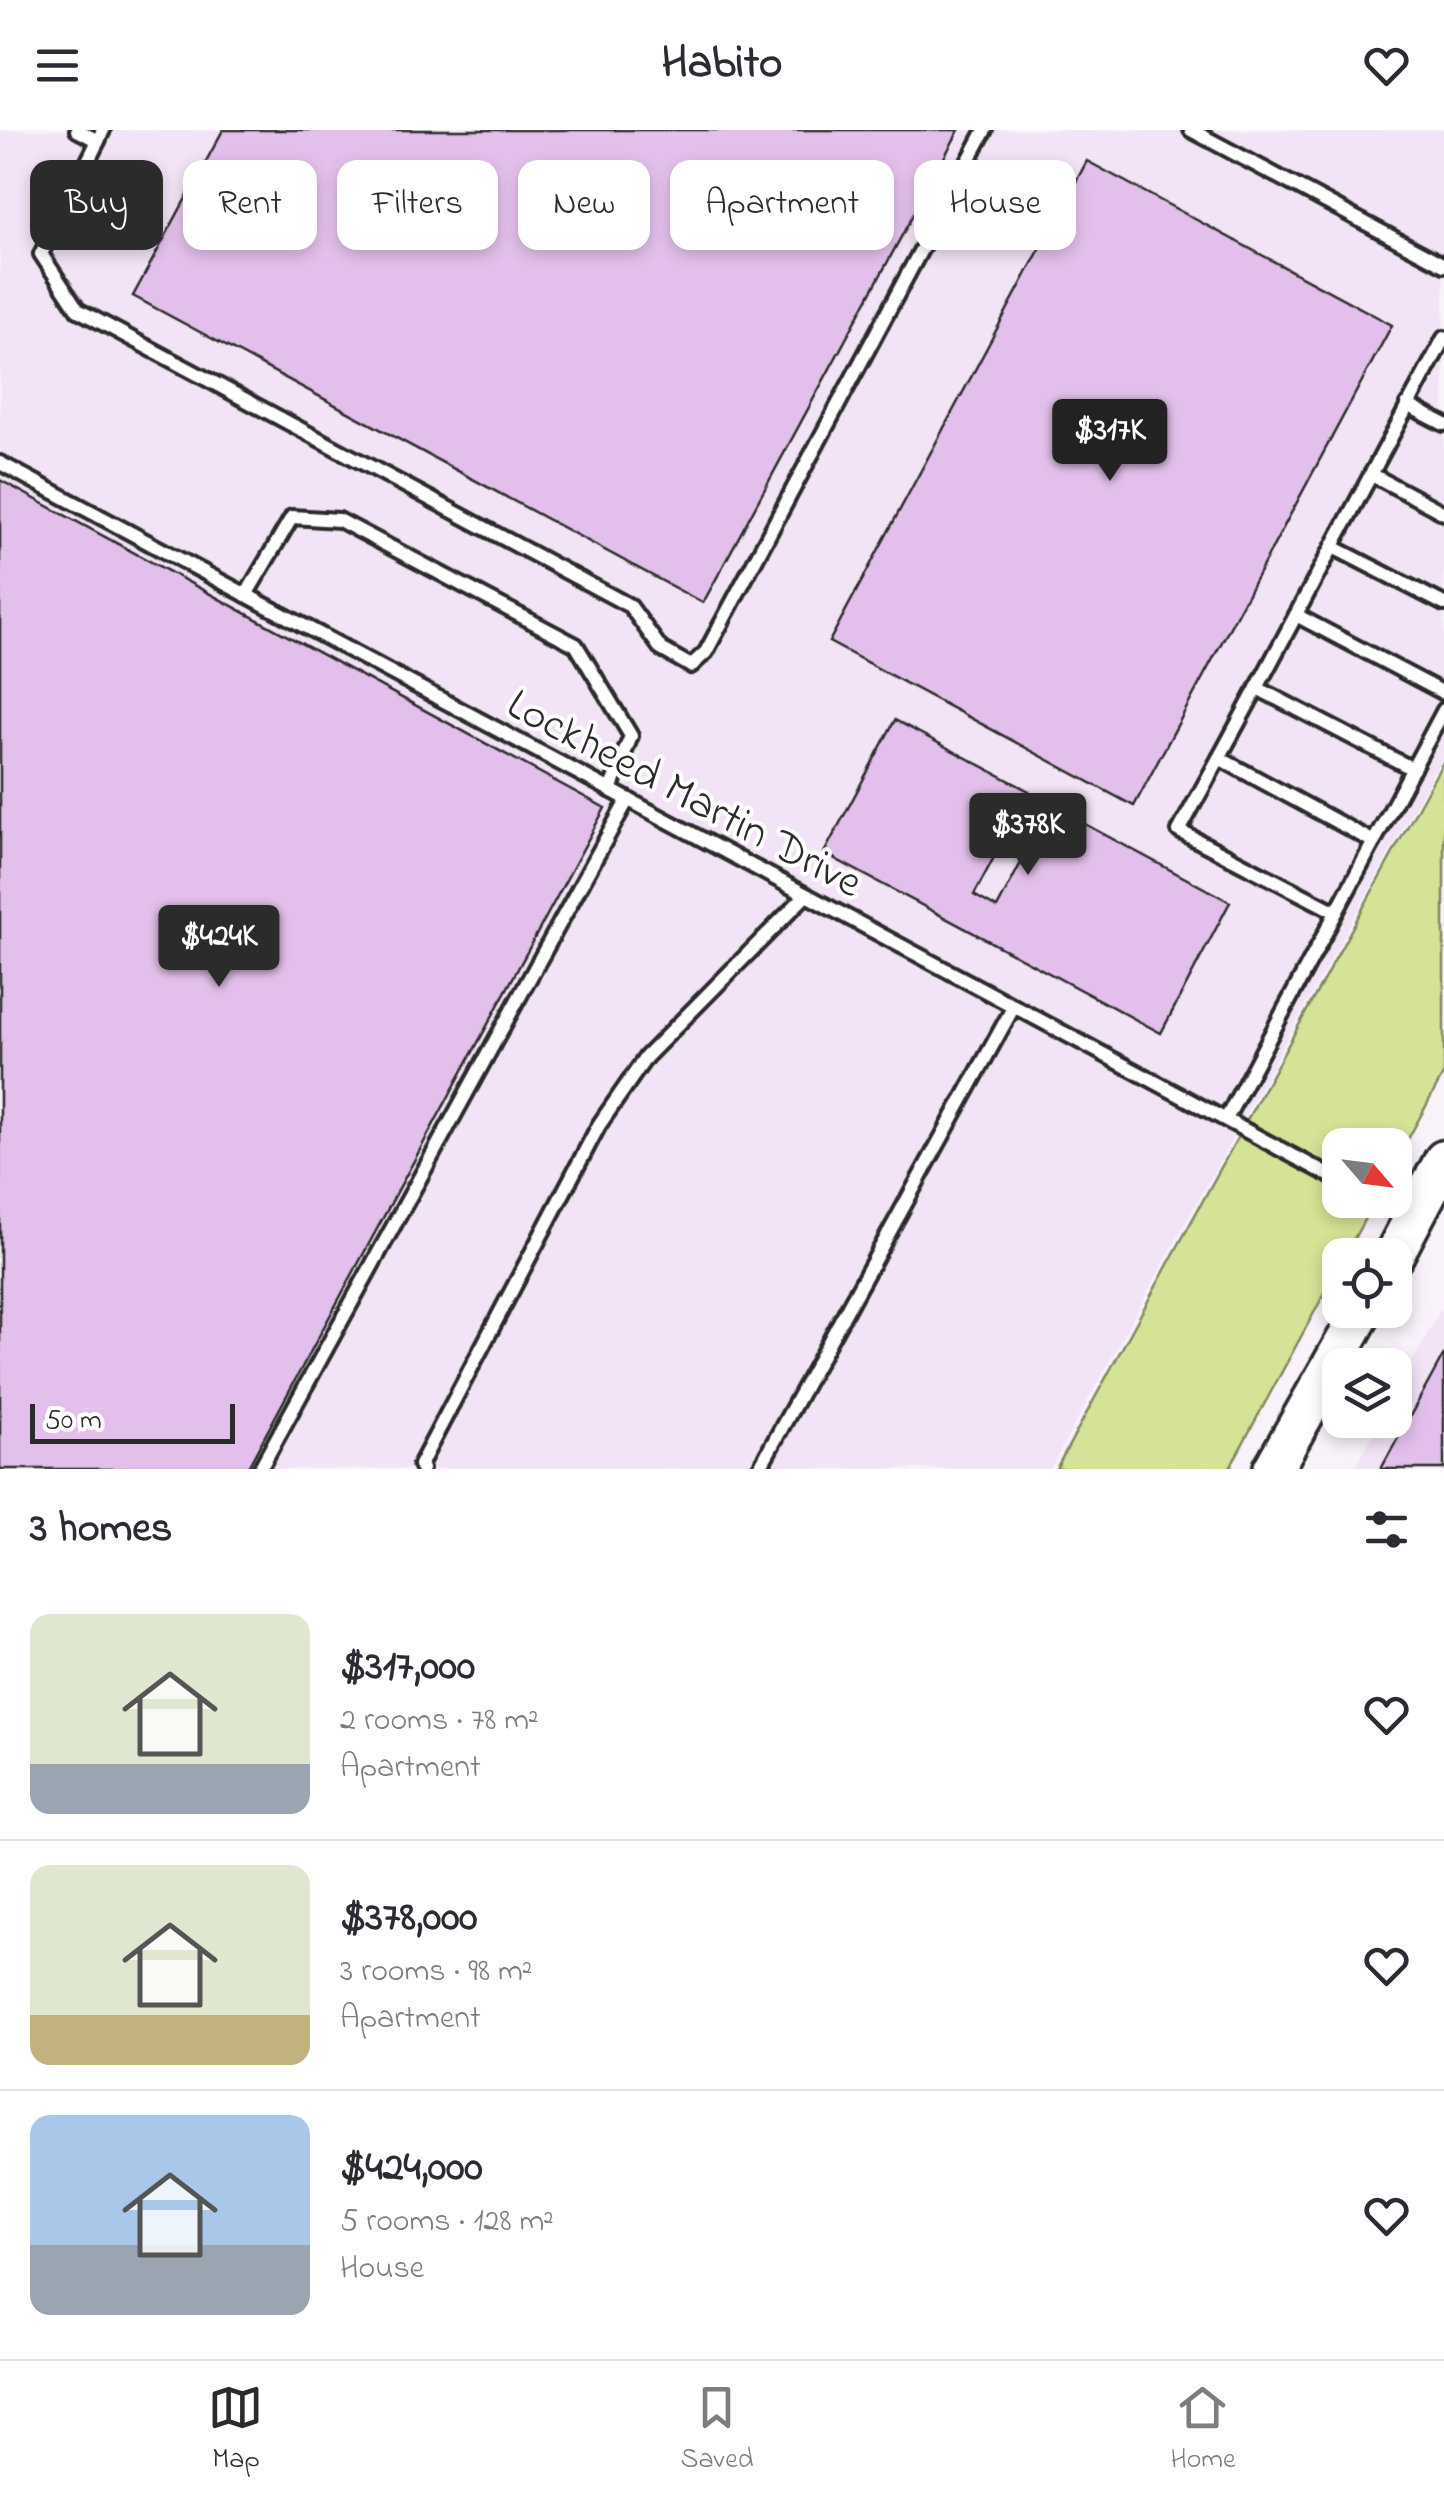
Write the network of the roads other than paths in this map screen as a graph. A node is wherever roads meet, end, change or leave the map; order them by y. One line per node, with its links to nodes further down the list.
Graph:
1 (78, 130): 4 (lane)
2 (985, 130): 4 (lane)
3 (1190, 130): 5 (lane)
4 (101, 135)
5 (1444, 265)
6 (1444, 338): 7 (lane)
7 (1407, 405): 8 (lane); 10 (lane)
8 (1444, 424)
9 (0, 463): 13 (lane, Lockheed Martin Drive)
10 (1371, 474): 11 (lane); 12 (lane)
11 (1444, 513)
12 (1333, 546): 14 (lane); 15 (lane)
13 (246, 595): 21 (lane, Lockheed Martin Drive); 21 (lane)
14 (1444, 604)
15 (1296, 614): 16 (lane); 17 (lane)
16 (1257, 688): 19 (lane); 20 (lane)
17 (1444, 692)
18 (1444, 710): 20 (lane)
19 (1219, 758): 23 (lane); 25 (lane)
20 (1413, 769): 23 (lane)
21 (610, 790): 22 (lane, Lockheed Martin Drive)
22 (628, 799): 24 (lane, Lockheed Martin Drive); 34 (lane)
23 (1374, 842): 25 (lane)
24 (806, 895): 26 (lane, Lockheed Martin Drive); 35 (lane)
25 (1336, 912): 27 (lane)
26 (1014, 1006): 27 (lane, Lockheed Martin Drive); 36 (lane)
27 (1226, 1120): 29 (lane, Lockheed Martin Drive)
28 (1444, 1160): 31 (main road)
29 (1322, 1171)
30 (1408, 1218): 31 (lane)
31 (1412, 1220): 32 (main road)
32 (1403, 1238)
33 (1353, 1328): 37 (main road)
34 (260, 1469)
35 (422, 1469)
36 (759, 1469)
37 (1273, 1469)

